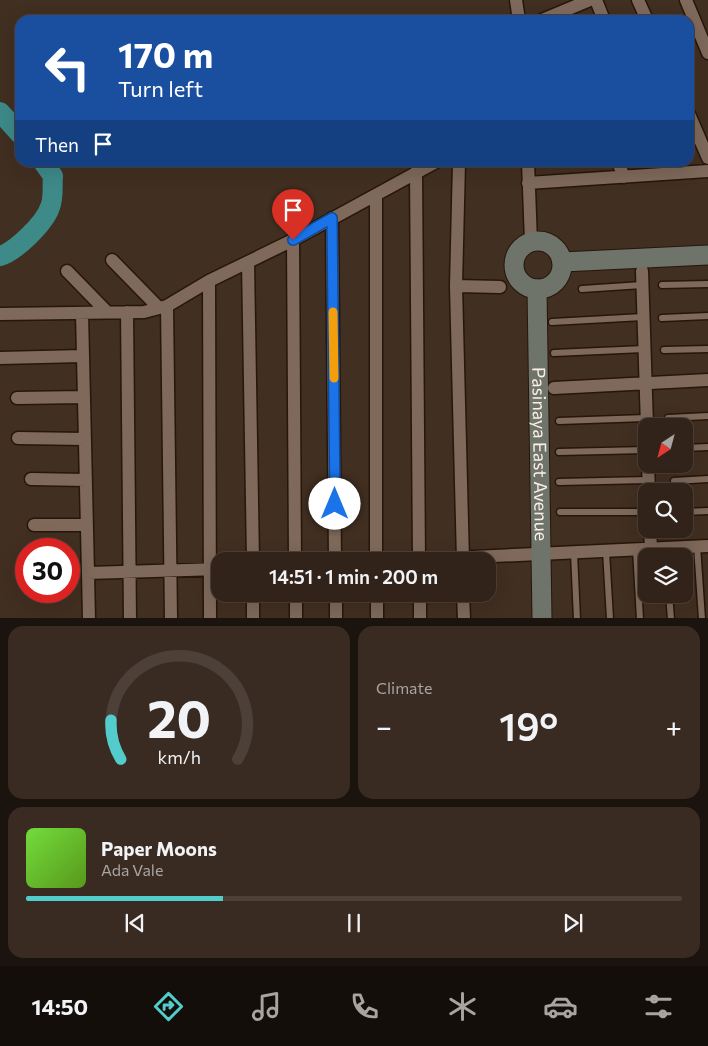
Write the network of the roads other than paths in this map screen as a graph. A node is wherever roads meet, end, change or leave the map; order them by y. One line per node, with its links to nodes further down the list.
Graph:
1 (516, 0): 6 (street)
2 (590, 0): 7 (street)
3 (596, 0): 8 (street)
4 (638, 0): 9 (street)
5 (686, 0): 10 (street)
6 (518, 15)
7 (563, 15)
8 (602, 15)
9 (645, 15)
10 (692, 15)
11 (694, 19): 12 (street)
12 (708, 53)
13 (694, 126): 14 (street)
14 (708, 158)
15 (426, 167): 21 (street)
16 (459, 167): 38 (street)
17 (528, 167): 23 (street)
18 (620, 167): 22 (street)
19 (664, 168): 20 (street); 22 (street)
20 (708, 171)
21 (416, 172): 24 (street); 95 (street)
22 (624, 177): 23 (street)
23 (528, 183): 27 (street)
24 (376, 197): 25 (street); 94 (street)
25 (332, 218): 26 (street); 93 (street)
26 (293, 240): 30 (street); 92 (street)
27 (531, 242): 31 (street); 40 (street)
28 (708, 255): 31 (street)
29 (112, 260): 42 (street)
30 (248, 262): 34 (street); 91 (street)
31 (562, 262): 40 (street)
32 (67, 271): 43 (street)
33 (642, 271): 36 (street)
34 (209, 281): 42 (street); 90 (street)
35 (708, 284): 37 (lane)
36 (642, 285): 41 (lane); 48 (street)
37 (662, 285)
38 (456, 286): 39 (street); 96 (street)
39 (500, 287)
40 (538, 289): 97 (street, Pasinaya East Avenue)
41 (582, 289)
42 (163, 307): 44 (street); 101 (street)
43 (107, 312): 44 (street); 45 (street)
44 (127, 312): 103 (street)
45 (82, 313): 46 (street); 55 (street)
46 (0, 314)
47 (708, 316): 49 (lane)
48 (643, 317): 50 (lane); 51 (street)
49 (662, 318)
50 (552, 322)
51 (644, 349): 54 (lane); 58 (street)
52 (708, 349): 53 (lane)
53 (664, 350)
54 (554, 353)
55 (83, 356): 56 (street); 60 (street)
56 (0, 358)
57 (708, 380): 58 (street)
58 (645, 383): 59 (street); 63 (street)
59 (554, 388)
60 (84, 397): 61 (street); 68 (street)
61 (17, 398)
62 (708, 416): 64 (lane)
63 (647, 418)
64 (668, 418)
65 (559, 421): 66 (lane)
66 (638, 422)
67 (18, 438): 68 (street)
68 (85, 439): 75 (street)
69 (708, 447): 70 (lane)
70 (693, 448)
71 (638, 450): 72 (lane)
72 (559, 452)
73 (32, 479): 75 (street)
74 (708, 479): 76 (lane)
75 (86, 480): 84 (street)
76 (674, 481)
77 (559, 482): 78 (lane)
78 (638, 486)
79 (708, 511): 82 (lane)
80 (560, 512): 81 (lane)
81 (638, 512)
82 (693, 512)
83 (34, 525): 84 (street)
84 (87, 525): 102 (street)
85 (650, 538): 87 (street)
86 (703, 546): 127 (lane)
87 (651, 548)
88 (636, 549): 89 (street); 125 (lane)
89 (606, 551): 98 (street); 124 (lane)
90 (214, 552)
91 (253, 552)
92 (295, 552)
93 (335, 552)
94 (376, 552)
95 (420, 552)
96 (463, 552)
97 (540, 554): 98 (street); 99 (street); 122 (street, Pasinaya East Avenue)
98 (574, 554): 123 (lane)
99 (496, 557)
100 (211, 570): 101 (street)
101 (170, 572): 103 (street); 114 (street)
102 (88, 573): 103 (street); 112 (street)
103 (128, 573): 113 (street)
104 (211, 602): 115 (street)
105 (253, 602): 116 (street)
106 (296, 602): 117 (street)
107 (336, 602): 118 (street)
108 (376, 602): 119 (street)
109 (420, 602): 120 (street)
110 (463, 602): 121 (street)
111 (670, 603): 126 (lane)
112 (89, 618)
113 (130, 618)
114 (170, 618)
115 (210, 618)
116 (253, 618)
117 (296, 618)
118 (336, 618)
119 (377, 618)
120 (420, 618)
121 (464, 618)
122 (542, 618)
123 (577, 618)
124 (610, 618)
125 (640, 618)
126 (671, 618)
127 (702, 618)

